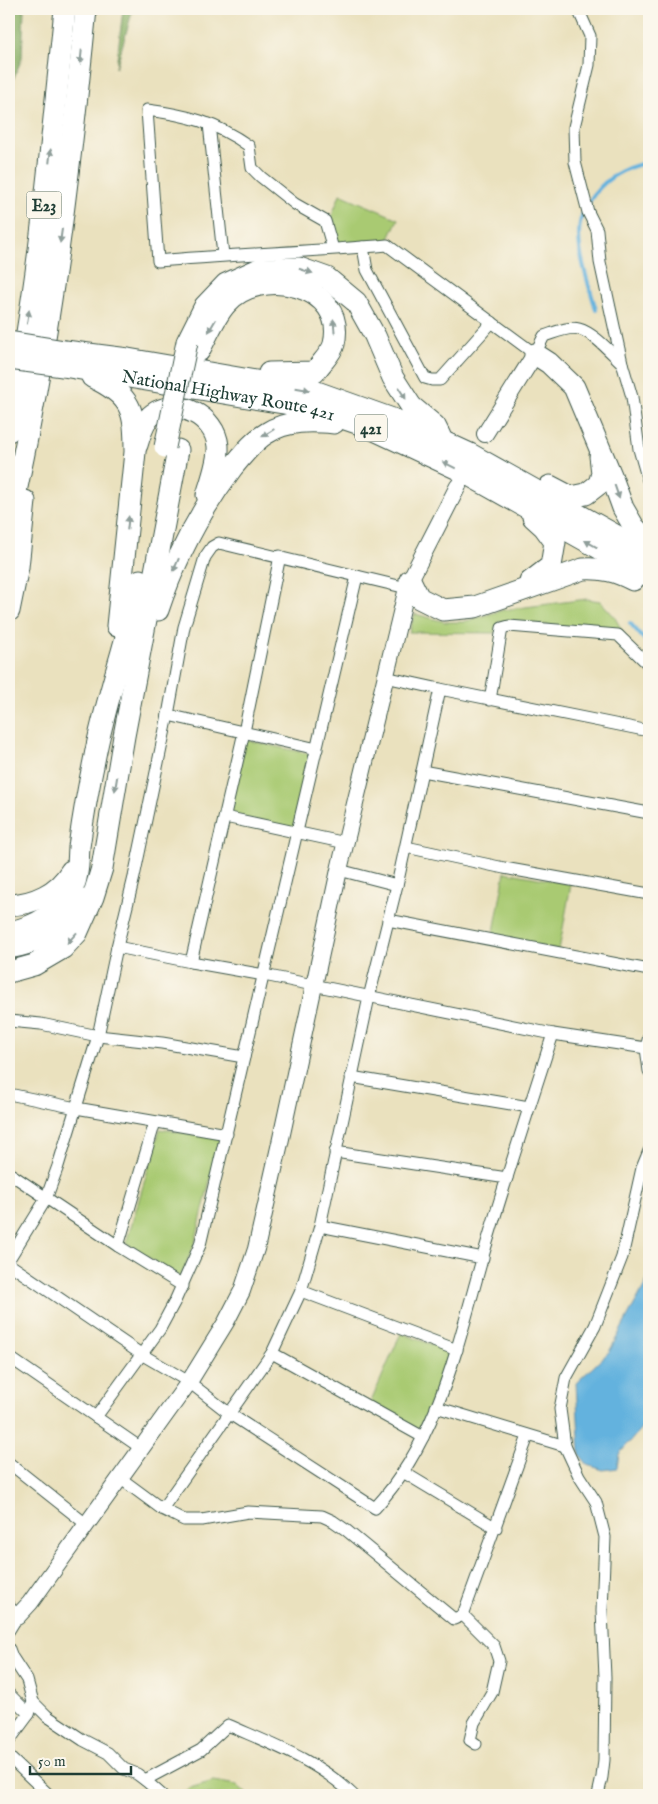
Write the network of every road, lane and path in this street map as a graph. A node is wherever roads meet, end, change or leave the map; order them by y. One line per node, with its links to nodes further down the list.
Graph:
1 (65, 9): 18 (highway, E23, one-way to 1)
2 (86, 9): 16 (highway, E23, one-way to 16)
3 (578, 9): 15 (street)
4 (209, 124): 6 (street); 7 (street); 7 (street)
5 (363, 247): 6 (street); 8 (street); 8 (street)
6 (333, 249): 7 (street)
7 (223, 255)
8 (492, 322): 11 (street)
9 (9, 342): 14 (highway, National Highway Route 421 / 421, bridge)
10 (193, 346): 13 (highway, one-way to 10); 19 (highway, one-way to 19); 22 (highway, bridge)
11 (535, 354): 15 (street); 20 (street); 21 (highway)
12 (9, 359): 14 (highway, National Highway Route 421 / 421, bridge)
13 (128, 359): 14 (highway, National Highway Route 421 / 421); 19 (highway, National Highway Route 421 / 421, one-way to 19)
14 (66, 362): 17 (highway, National Highway Route 421 / 421); 23 (highway)
15 (622, 363): 26 (street)
16 (34, 404): 30 (highway, E23); 39 (highway)
17 (366, 426): 28 (highway, National Highway Route 421 / 421, one-way to 17); 29 (highway, one-way to 29)
18 (9, 430)
19 (439, 433): 24 (highway, National Highway Route 421 / 421); 25 (highway)
20 (485, 434)
21 (599, 447): 25 (highway); 31 (highway, one-way to 31)
22 (172, 449): 45 (highway); 48 (highway)
23 (135, 452): 29 (highway); 45 (highway, one-way to 23)
24 (496, 468): 25 (highway); 32 (highway, National Highway Route 421 / 421)
25 (519, 470)
26 (649, 484)
27 (458, 486): 36 (street)
28 (516, 501): 35 (highway, National Highway Route 421 / 421, one-way to 28); 38 (highway)
29 (202, 513): 48 (highway, one-way to 48)
30 (9, 523)
31 (649, 542)
32 (649, 554)
33 (280, 556): 34 (street); 44 (street); 47 (street)
34 (356, 576): 36 (street); 49 (street)
35 (649, 576)
36 (409, 584): 38 (highway); 41 (street)
37 (649, 588): 38 (highway)
38 (475, 607)
39 (9, 611)
40 (649, 664): 43 (street)
41 (385, 677): 42 (street); 54 (street)
42 (440, 689): 43 (street); 50 (street)
43 (490, 700): 46 (street)
44 (168, 715): 47 (street); 64 (street)
45 (102, 727): 56 (highway)
46 (649, 731)
47 (244, 732): 49 (street); 52 (street)
48 (124, 736): 57 (highway, one-way to 57)
49 (317, 749): 53 (street)
50 (422, 770): 51 (street); 55 (street)
51 (649, 813)
52 (225, 817): 53 (street); 66 (street)
53 (298, 832): 54 (street); 69 (street)
54 (346, 843): 58 (street)
55 (406, 847): 59 (street); 60 (street)
56 (79, 848): 61 (highway); 63 (highway)
57 (102, 868): 65 (highway); 68 (highway, one-way to 68)
58 (339, 870): 59 (street); 70 (street)
59 (397, 885): 62 (street)
60 (649, 894)
61 (9, 905)
62 (388, 920): 67 (street); 71 (street)
63 (9, 932)
64 (116, 947): 66 (street); 74 (street)
65 (9, 948)
66 (191, 962): 69 (street)
67 (649, 970)
68 (9, 972)
69 (264, 975): 70 (street); 77 (street)
70 (314, 985): 71 (street); 101 (street)
71 (369, 997): 73 (street); 79 (street)
72 (9, 1020): 74 (street)
73 (553, 1034): 76 (street); 81 (street)
74 (98, 1036): 77 (street); 82 (street)
75 (649, 1036): 76 (street)
76 (646, 1048): 78 (street)
77 (244, 1057): 84 (street)
78 (649, 1071)
79 (351, 1078): 81 (street); 86 (street)
80 (9, 1094): 82 (street)
81 (529, 1107): 88 (street)
82 (76, 1108): 83 (street); 89 (street)
83 (155, 1122): 84 (street); 91 (street)
84 (227, 1134): 95 (street)
85 (649, 1151): 107 (street)
86 (335, 1152): 88 (street); 90 (street)
87 (9, 1173): 89 (street)
88 (507, 1178): 92 (street)
89 (46, 1199): 91 (street); 93 (street)
90 (320, 1226): 92 (street); 96 (street)
91 (118, 1246): 95 (street)
92 (483, 1258): 97 (street)
93 (9, 1259)
94 (9, 1264): 99 (street)
95 (183, 1286): 99 (street)
96 (301, 1291): 97 (street); 98 (street)
97 (457, 1350): 102 (street)
98 (272, 1353): 103 (street); 106 (street)
99 (141, 1354): 101 (street); 104 (street)
100 (9, 1357): 104 (street)
101 (189, 1382): 103 (street); 108 (street)
102 (436, 1407): 105 (street); 106 (street)
103 (230, 1414): 110 (street); 112 (street)
104 (96, 1417): 108 (street)
105 (528, 1436): 107 (street); 114 (street)
106 (423, 1437): 110 (street)
107 (565, 1446): 128 (street)
108 (141, 1448): 111 (street)
109 (9, 1463): 113 (street)
110 (403, 1472): 114 (street)
111 (120, 1478): 112 (street); 113 (street)
112 (162, 1509): 115 (street)
113 (86, 1524): 116 (street)
114 (496, 1528): 115 (street)
115 (463, 1615): 122 (street)
116 (12, 1618)
117 (9, 1649): 119 (street)
118 (9, 1694): 120 (street)
119 (33, 1702): 120 (street); 124 (street)
120 (28, 1714): 121 (street)
121 (9, 1741)
122 (476, 1744)
123 (9, 1757): 125 (street)
124 (145, 1780): 126 (street); 127 (street)
125 (49, 1795)
126 (162, 1795)
127 (353, 1795)
128 (598, 1795)

